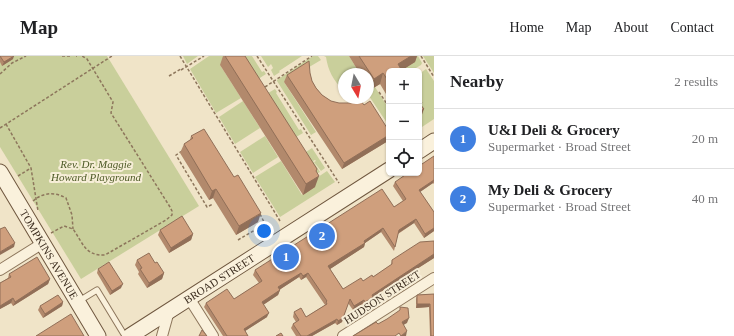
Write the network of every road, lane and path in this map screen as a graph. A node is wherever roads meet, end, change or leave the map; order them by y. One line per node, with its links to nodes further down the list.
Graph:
1 (26, 56): 11 (path)
2 (62, 56): 3 (path)
3 (70, 56)
4 (82, 56): 12 (path)
5 (112, 56): 12 (path)
6 (180, 56): 13 (path)
7 (204, 56): 13 (path)
8 (258, 56): 17 (path)
9 (312, 56): 17 (path)
10 (420, 56): 16 (path)
11 (22, 57): 14 (path)
12 (92, 67): 21 (path); 38 (path)
13 (186, 67): 15 (path); 36 (path)
14 (0, 74)
15 (169, 76)
16 (434, 77)
17 (273, 81): 18 (path); 30 (path)
18 (263, 88)
19 (379, 92): 20 (path)
20 (387, 104)
21 (6, 124): 22 (path); 26 (path)
22 (0, 128)
23 (434, 141): 24 (street)
24 (422, 149)
25 (183, 150): 33 (path)
26 (31, 168): 29 (path); 31 (path)
27 (0, 172): 40 (street, TOMPKINS AVENUE)
28 (386, 172): 44 (street, BROAD STREET)
29 (18, 176)
30 (339, 183)
31 (36, 198): 32 (path); 34 (path); 38 (path)
32 (33, 201)
33 (213, 204)
34 (39, 212)
35 (257, 215): 37 (path)
36 (280, 222)
37 (265, 224): 39 (path); 41 (path)
38 (73, 229): 40 (path)
39 (268, 229)
40 (47, 238): 42 (street); 45 (street, TOMPKINS AVENUE)
41 (238, 240)
42 (0, 270)
43 (434, 278): 52 (street, HUDSON STREET)
44 (188, 298): 46 (street, BROAD STREET); 51 (street)
45 (78, 302): 47 (street, TOMPKINS AVENUE); 48 (lane)
46 (169, 311): 49 (street, BROAD STREET); 50 (street)
47 (98, 336)
48 (125, 336)
49 (130, 336)
50 (162, 336)
51 (213, 336)
52 (343, 336)

